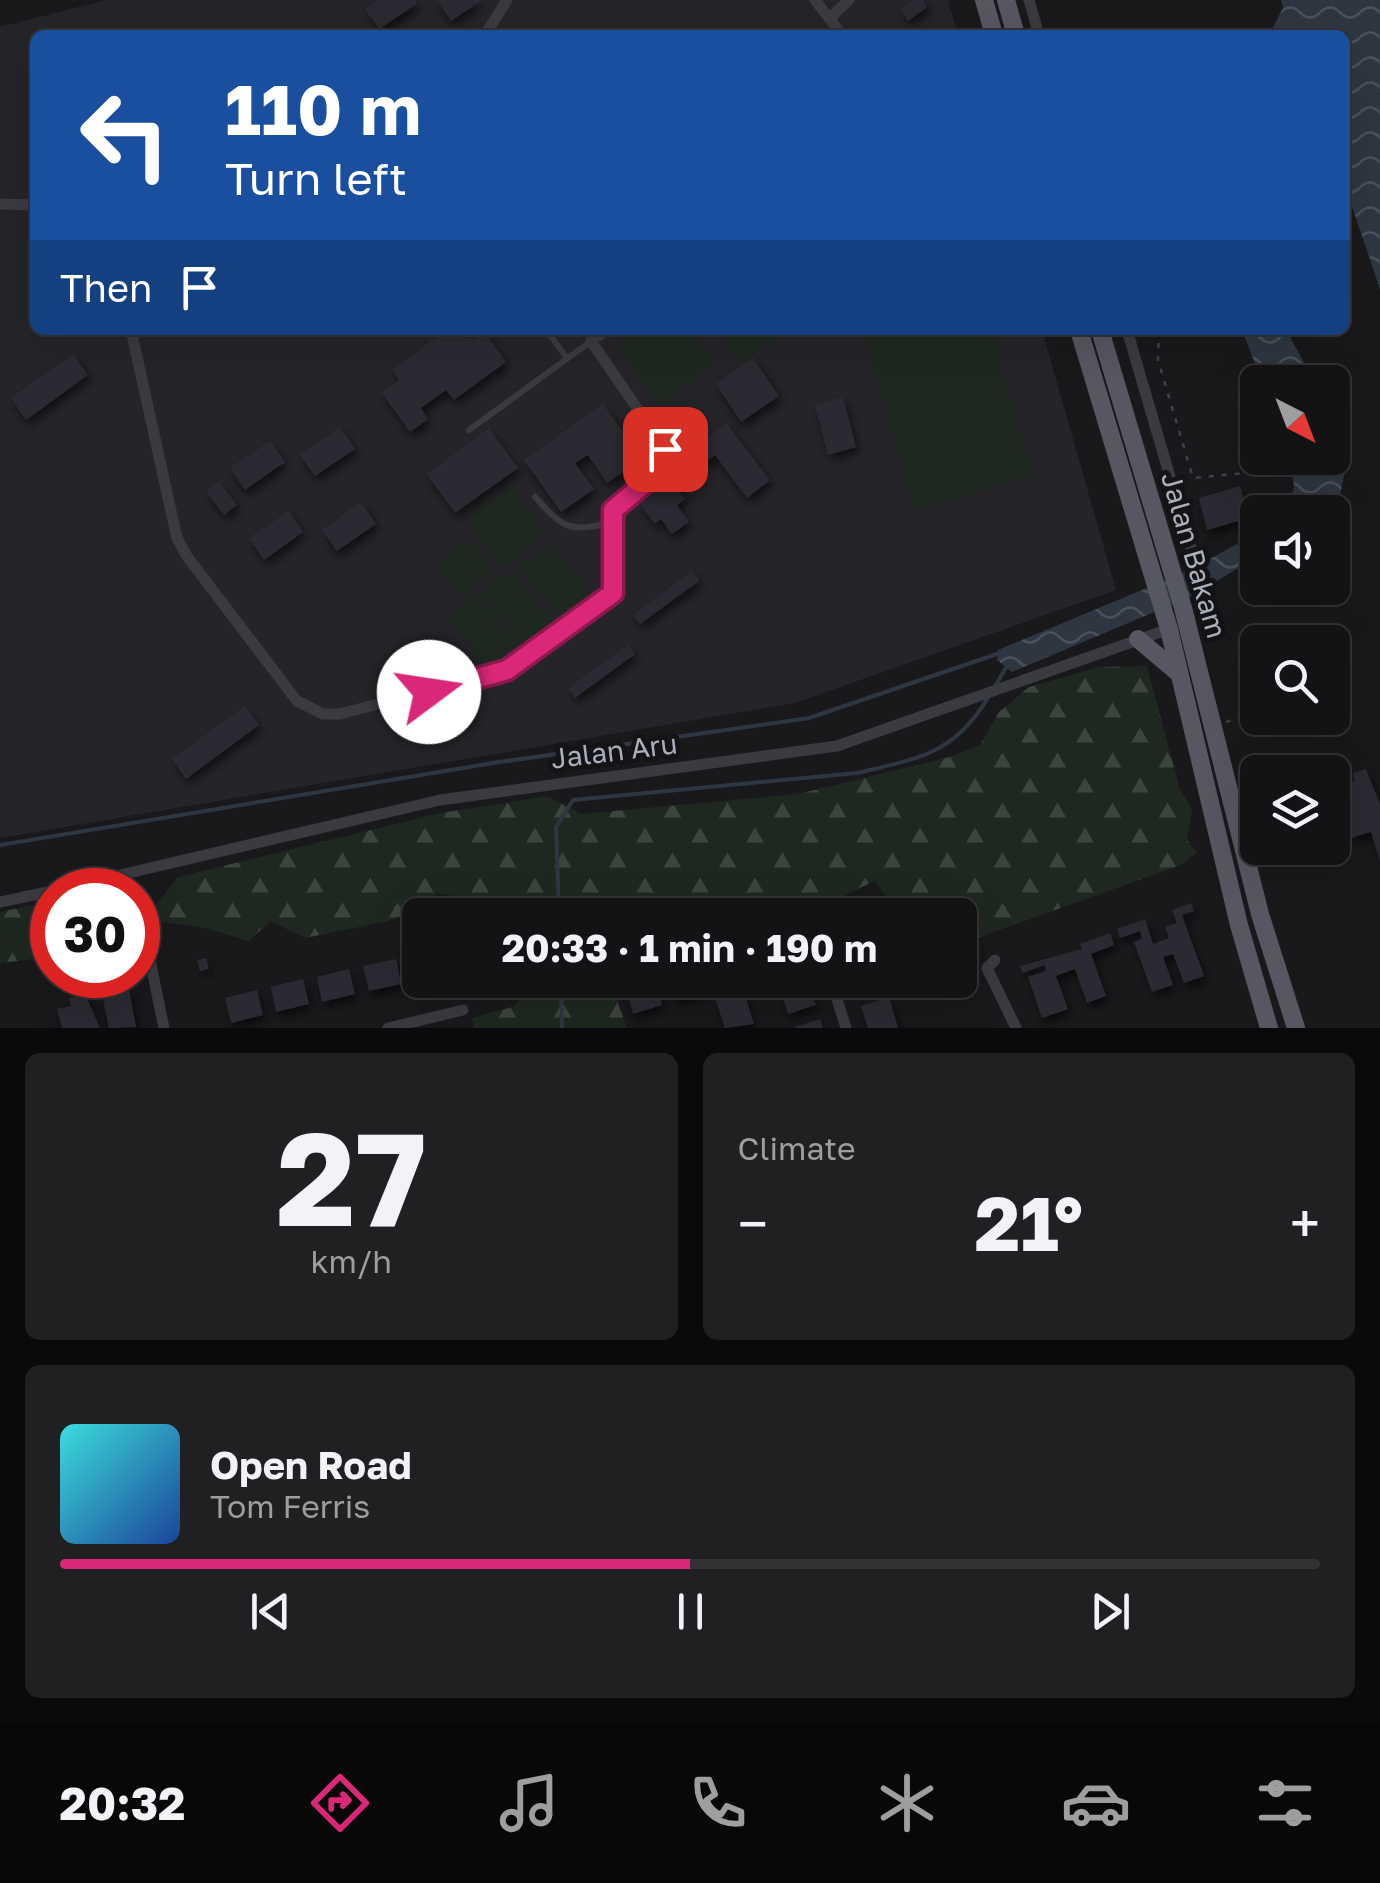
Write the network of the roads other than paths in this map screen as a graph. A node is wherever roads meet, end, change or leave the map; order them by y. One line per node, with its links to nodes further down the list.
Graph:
1 (507, 0): 8 (street)
2 (816, 0): 7 (street)
3 (849, 0): 7 (street)
4 (984, 0): 10 (main road)
5 (1006, 0): 11 (main road)
6 (1028, 0): 12 (street)
7 (830, 18): 9 (street)
8 (489, 30)
9 (838, 30)
10 (993, 30)
11 (1015, 30)
12 (1037, 30)
13 (0, 204): 14 (street)
14 (30, 206)
15 (132, 335): 25 (street)
16 (550, 335): 22 (lane)
17 (600, 335): 21 (street)
18 (1081, 335): 27 (main road, Jalan Bakam)
19 (1101, 335): 27 (main road, Jalan Bakam)
20 (1128, 335): 26 (street)
21 (591, 342): 22 (lane); 25 (street)
22 (567, 358): 23 (lane)
23 (469, 430)
24 (535, 497): 25 (lane)
25 (610, 524)
26 (1195, 562)
27 (1162, 577): 28 (main road, Jalan Bakam); 43 (main road, Jalan Bakam)
28 (1168, 625): 29 (street, Jalan Aru); 30 (main road, Jalan Bakam)
29 (1138, 639): 30 (main road); 31 (street, Jalan Aru)
30 (1178, 672): 42 (main road, Jalan Bakam)
31 (153, 868)
32 (30, 895): 33 (street, Jalan Aru)
33 (0, 902)
34 (995, 960): 41 (street)
35 (158, 998): 38 (street)
36 (837, 998): 40 (street)
37 (463, 1010): 39 (street)
38 (164, 1028)
39 (388, 1028)
40 (846, 1028)
41 (1016, 1028)
42 (1268, 1028)
43 (1296, 1028)

